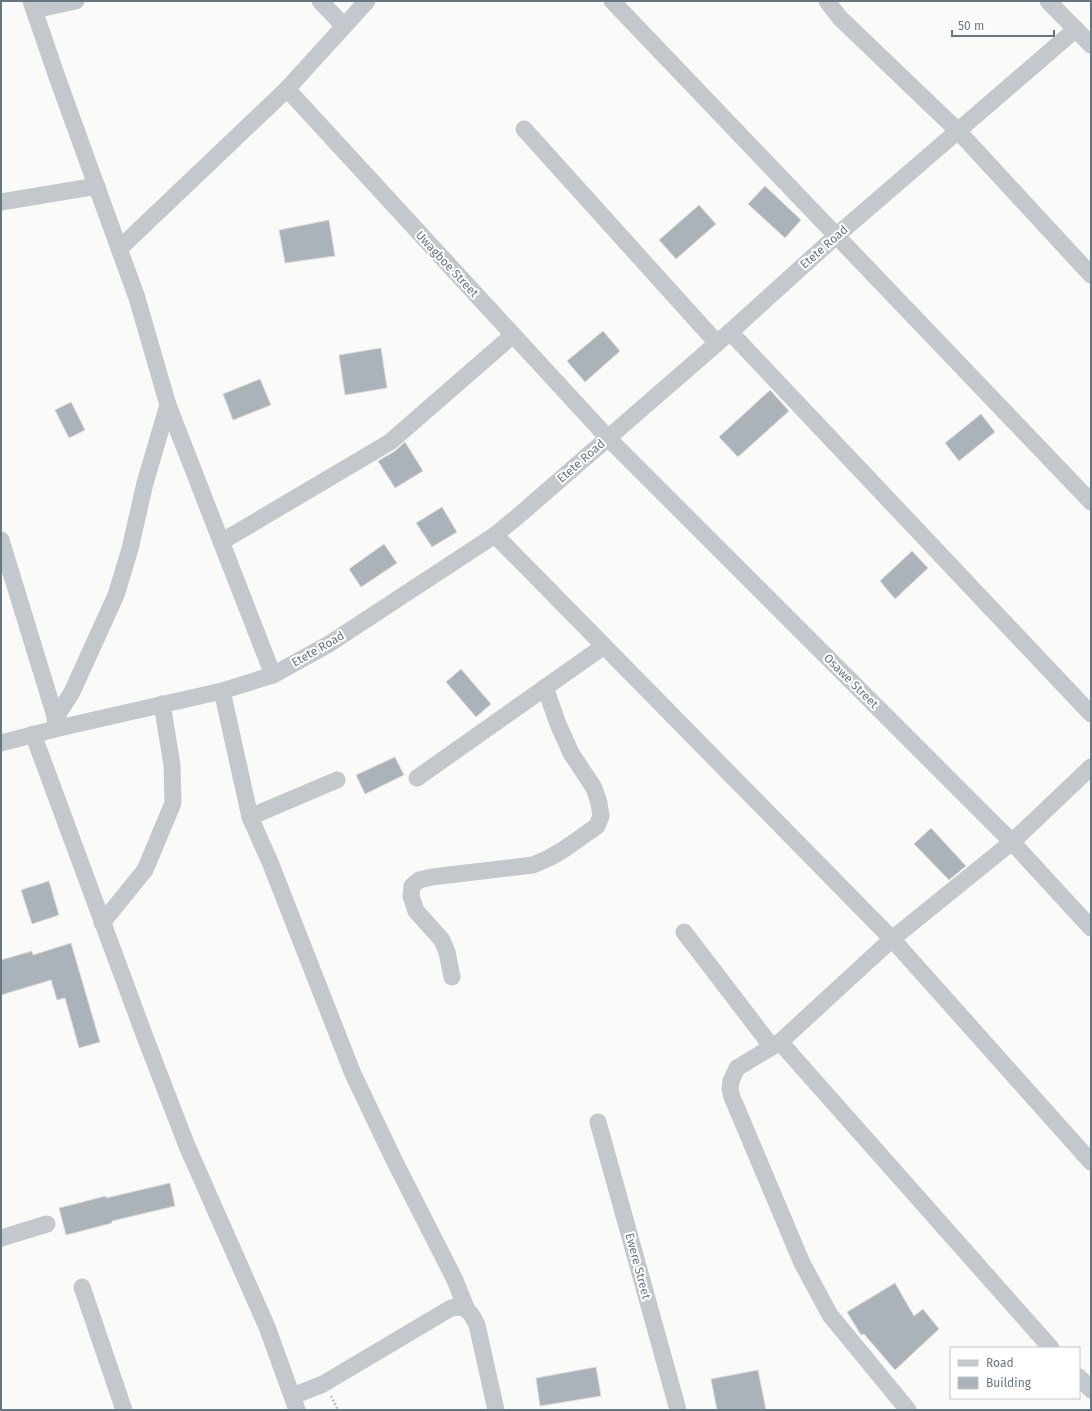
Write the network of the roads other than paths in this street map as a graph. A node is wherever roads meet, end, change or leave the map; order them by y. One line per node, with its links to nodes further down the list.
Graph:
1 (76, 1): 7 (street)
2 (320, 1): 8 (street)
3 (367, 1): 8 (street)
4 (612, 1): 16 (street)
5 (827, 1): 13 (street)
6 (1048, 1): 9 (street)
7 (33, 6): 14 (street)
8 (344, 26): 11 (street)
9 (1076, 29): 10 (street); 13 (street, Etete Road)
10 (1091, 45)
11 (287, 90): 17 (street); 20 (street, Uwagboe Street)
12 (524, 128): 21 (street)
13 (958, 132): 16 (street, Etete Road); 18 (street)
14 (96, 186): 15 (street); 17 (street)
15 (1, 202)
16 (836, 236): 19 (street, Etete Road); 24 (street)
17 (119, 249): 22 (street)
18 (1091, 275)
19 (730, 332): 21 (street, Etete Road); 33 (street)
20 (513, 335): 23 (street, Uwagboe Street); 27 (street)
21 (717, 343): 23 (street, Etete Road)
22 (168, 405): 27 (street); 34 (street)
23 (608, 438): 25 (street, Etete Road); 41 (street, Osawe Street)
24 (1091, 502)
25 (495, 535): 28 (street); 29 (street, Etete Road)
26 (1, 540): 34 (street)
27 (221, 542): 29 (street)
28 (604, 646): 30 (street); 45 (street)
29 (273, 675): 31 (street, Etete Road)
30 (546, 687): 38 (street); 46 (street)
31 (222, 691): 32 (street, Etete Road); 40 (street)
32 (162, 704): 34 (street, Etete Road); 42 (street)
33 (1091, 714)
34 (57, 723): 35 (street, Etete Road)
35 (33, 734): 36 (street, Etete Road); 42 (street)
36 (1, 743)
37 (1091, 766): 41 (street)
38 (417, 778)
39 (337, 780): 40 (street)
40 (250, 817): 53 (street)
41 (1012, 842): 43 (street, Osawe Street); 45 (street)
42 (102, 923): 57 (street)
43 (1091, 928)
44 (684, 932): 47 (street)
45 (892, 939): 47 (street); 49 (street)
46 (452, 976)
47 (776, 1045): 54 (street); 61 (street)
48 (598, 1122): 60 (street, Ewere Street)
49 (1091, 1162)
50 (47, 1224): 51 (street)
51 (1, 1238)
52 (82, 1287): 58 (street)
53 (467, 1310): 57 (street); 59 (street)
54 (1050, 1347)
55 (1080, 1378): 56 (street)
56 (1091, 1390)
57 (295, 1403)
58 (124, 1410)
59 (496, 1410)
60 (678, 1410)
61 (908, 1410)

